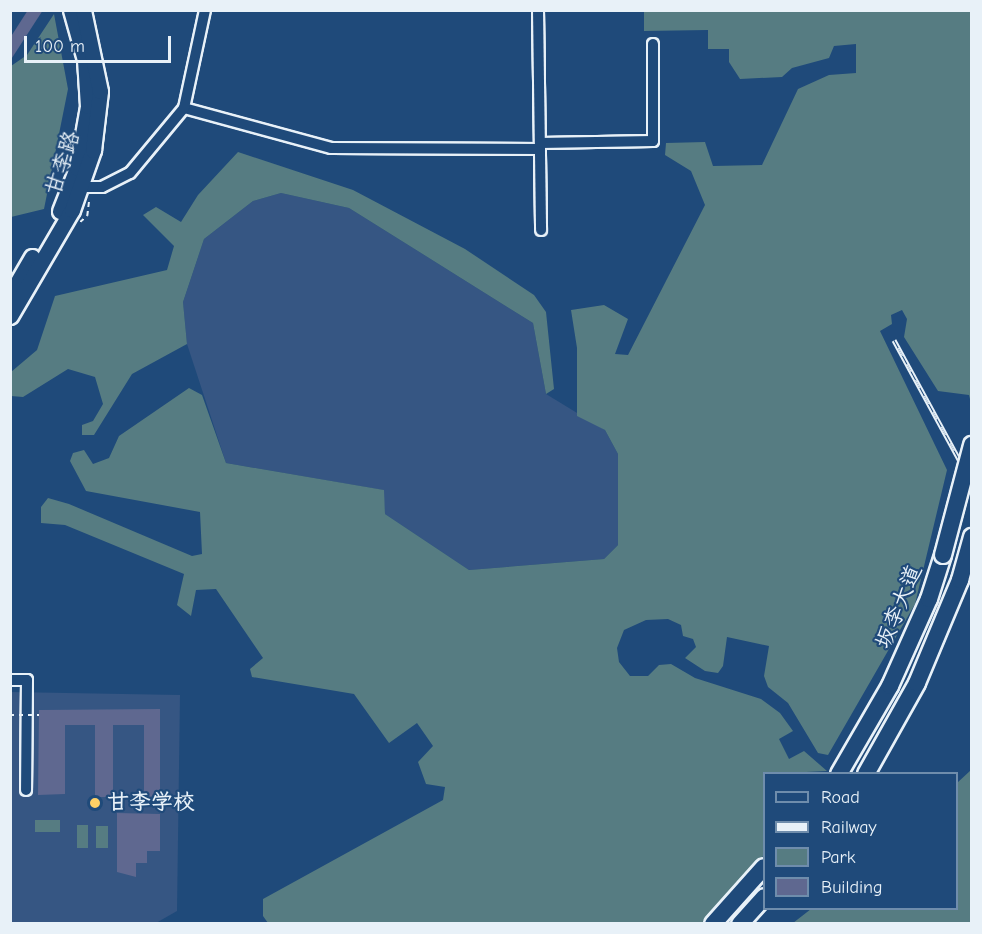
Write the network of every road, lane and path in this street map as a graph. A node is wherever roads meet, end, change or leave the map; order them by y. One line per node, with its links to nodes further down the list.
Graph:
1 (71, 10): 8 (main road, 甘李路)
2 (83, 10): 8 (main road, 甘李路)
3 (206, 10): 6 (street)
4 (538, 10): 7 (street)
5 (653, 44): 7 (street)
6 (184, 108): 7 (street); 8 (street)
7 (540, 146): 9 (street)
8 (76, 188): 10 (main road, 甘李路); 11 (main road, 甘李路)
9 (541, 231)
10 (10, 295)
11 (10, 316)
12 (972, 445): 17 (main road, 坂李大道, bridge)
13 (972, 537): 18 (main road, 坂李大道)
14 (10, 680): 19 (street)
15 (10, 715): 16 (path, bridge)
16 (39, 715)
17 (839, 772)
18 (867, 772)
19 (26, 790)
20 (763, 869): 22 (main road)
21 (763, 899): 23 (main road)
22 (713, 924)
23 (740, 924)

